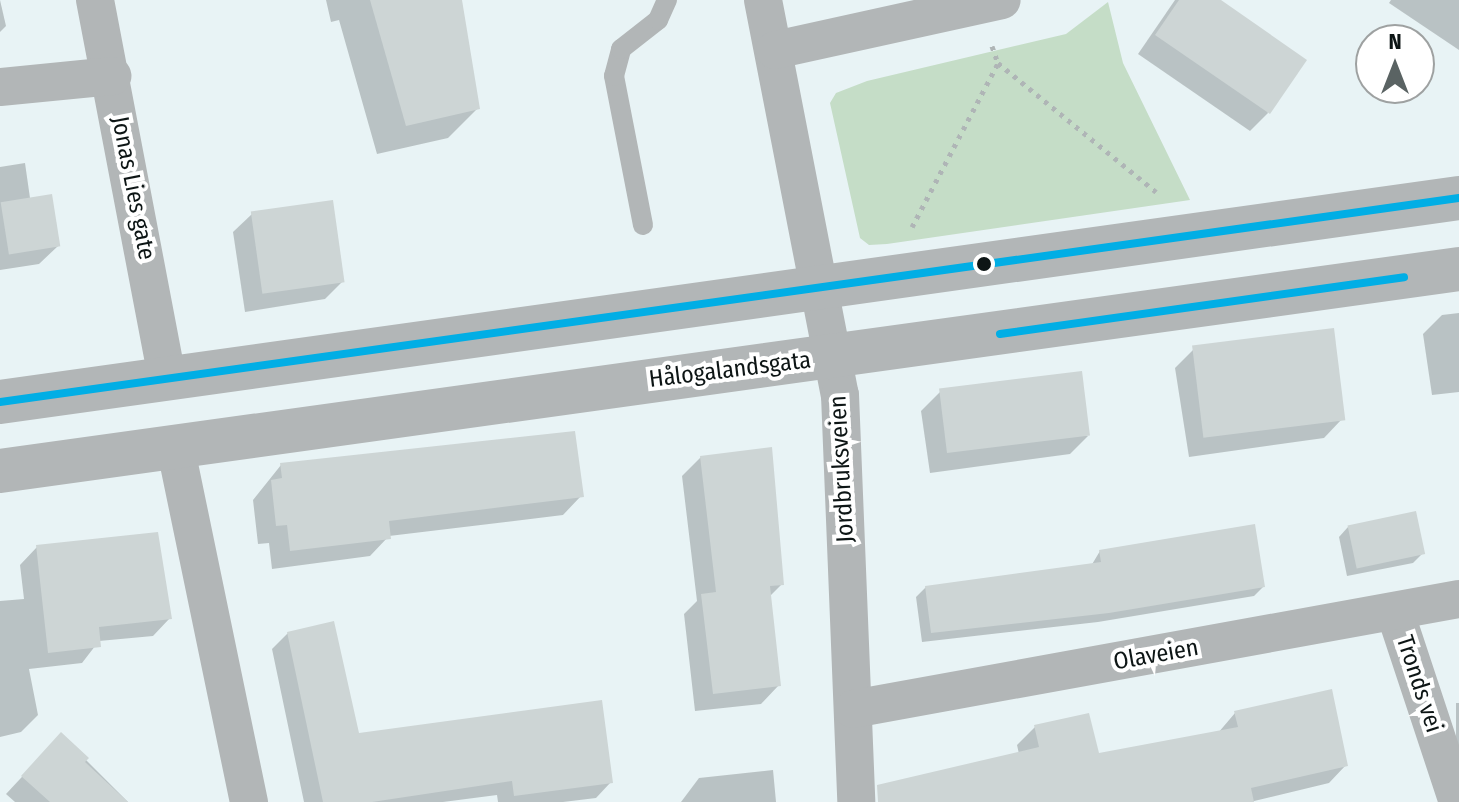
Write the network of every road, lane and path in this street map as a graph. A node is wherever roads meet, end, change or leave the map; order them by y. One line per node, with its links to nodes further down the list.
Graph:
1 (95, 0): 8 (street, Jonas Lies gate)
2 (667, 0): 12 (lane)
3 (763, 0): 6 (street, Jordbruksveien)
4 (1002, 0): 6 (street)
5 (992, 45): 7 (path)
6 (775, 50): 15 (street, Jordbruksveien)
7 (998, 63): 10 (path); 13 (path)
8 (112, 76): 9 (street); 17 (street, Jonas Lies gate)
9 (0, 87)
10 (1163, 196)
11 (1459, 198): 15 (street)
12 (643, 225)
13 (908, 233)
14 (1459, 269): 16 (street, Hålogalandsgata)
15 (823, 289): 16 (street, Jordbruksveien); 17 (street)
16 (834, 357): 19 (street, Hålogalandsgata); 23 (street, Jordbruksveien)
17 (167, 377): 18 (street)
18 (0, 402)
19 (175, 445): 20 (street, Hålogalandsgata); 24 (street)
20 (0, 471)
21 (1459, 599): 22 (street, Olaveien)
22 (1395, 612): 23 (street, Olaveien); 26 (street, Tronds vei)
23 (853, 709): 25 (street, Jordbruksveien)
24 (249, 802)
25 (856, 802)
26 (1458, 802)

